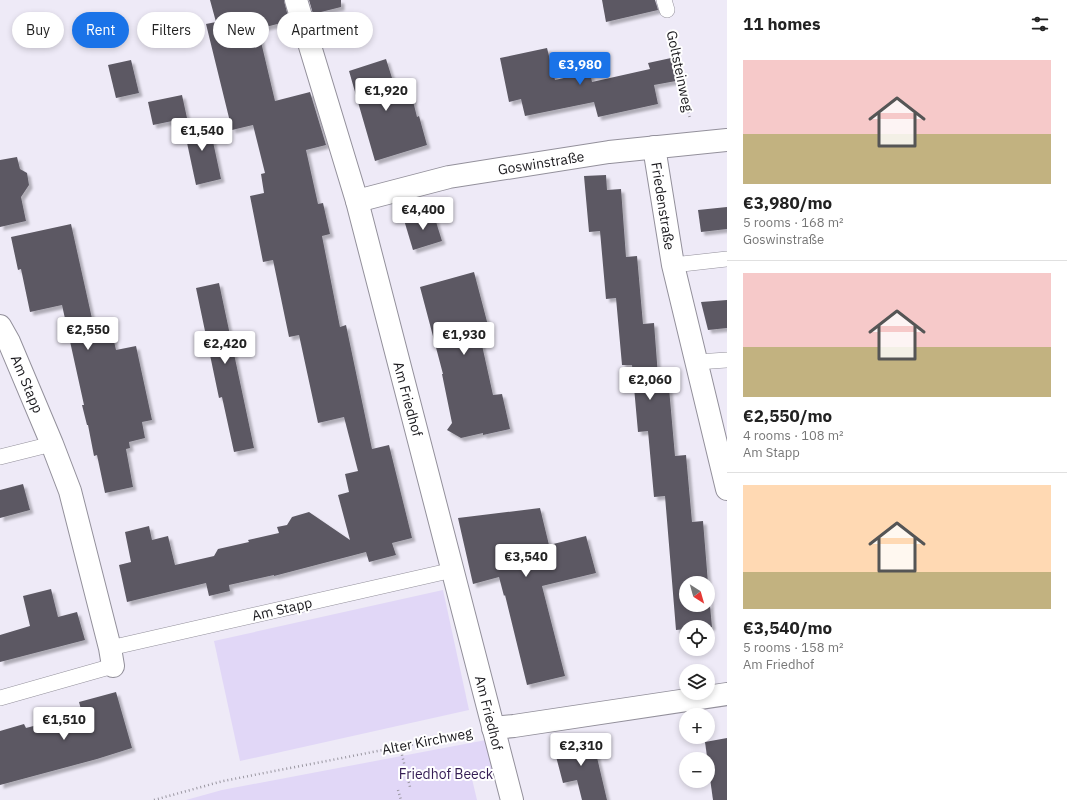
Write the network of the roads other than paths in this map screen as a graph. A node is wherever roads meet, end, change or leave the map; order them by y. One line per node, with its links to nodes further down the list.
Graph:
1 (296, 0): 4 (street, Am Friedhof)
2 (727, 140): 3 (street, Goswinstraße)
3 (654, 147): 4 (street, Goswinstraße); 6 (street, Friedenstraße)
4 (357, 201): 13 (street, Am Friedhof)
5 (727, 259): 6 (lane, Friedenstraße)
6 (672, 265): 9 (street, Friedenstraße)
7 (0, 326): 10 (street, Am Stapp)
8 (727, 360): 9 (lane)
9 (697, 362): 12 (street, Friedenstraße)
10 (52, 444): 11 (lane); 14 (street, Am Stapp)
11 (0, 458)
12 (726, 480)
13 (453, 570): 14 (lane, Am Stapp); 17 (street, Am Friedhof)
14 (112, 657): 16 (lane, Am Stapp)
15 (727, 694): 17 (street, Alter Kirchweg)
16 (0, 698)
17 (493, 728): 18 (street, Am Friedhof)
18 (512, 800)

